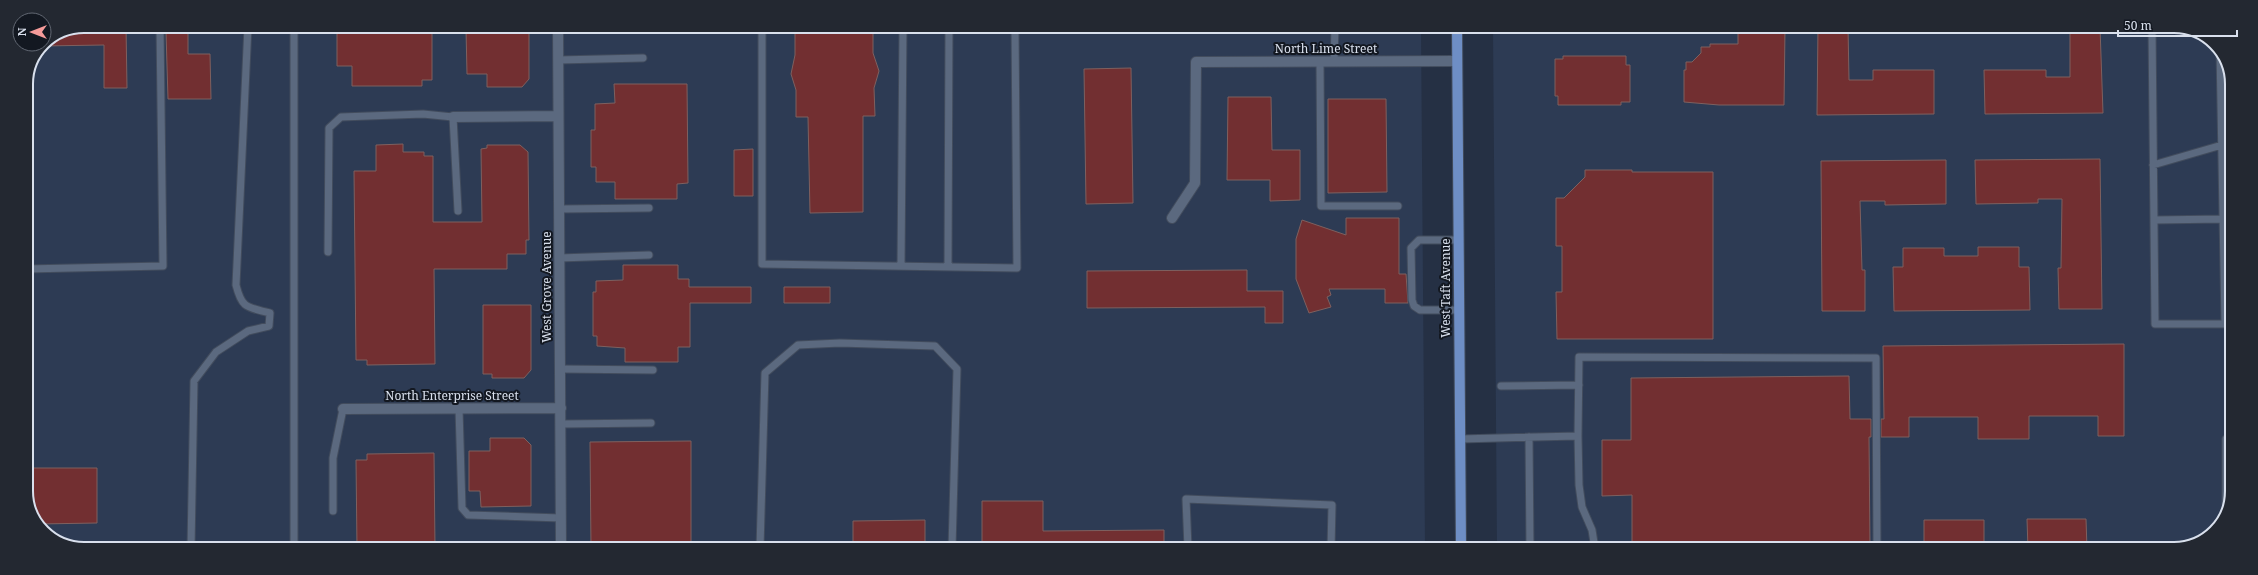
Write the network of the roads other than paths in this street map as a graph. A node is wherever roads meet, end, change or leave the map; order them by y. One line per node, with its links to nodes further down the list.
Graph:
1 (160, 33): 38 (lane)
2 (248, 33): 55 (lane)
3 (294, 33): 56 (lane)
4 (558, 33): 13 (street, West Grove Avenue)
5 (762, 33): 36 (lane)
6 (903, 33): 36 (lane)
7 (949, 33): 37 (lane)
8 (1015, 33): 37 (lane)
9 (1335, 33): 16 (lane)
10 (1457, 33): 14 (main road, West Taft Avenue)
11 (2152, 33): 23 (lane)
12 (643, 58): 13 (lane)
13 (558, 60): 20 (street, West Grove Avenue)
14 (1457, 61): 16 (street, North Lime Street); 31 (main road, West Taft Avenue)
15 (1320, 62): 16 (street, North Lime Street); 24 (lane); 28 (street, North Lime Street)
16 (1334, 62)
17 (2220, 63): 18 (lane)
18 (2221, 87): 19 (lane); 22 (lane)
19 (2225, 87)
20 (558, 116): 21 (street); 26 (street, West Grove Avenue)
21 (453, 117): 27 (lane); 32 (lane)
22 (2222, 145): 23 (lane); 29 (lane)
23 (2153, 165): 30 (lane)
24 (1398, 206)
25 (648, 208): 26 (lane)
26 (560, 209): 34 (street, West Grove Avenue)
27 (458, 211)
28 (1172, 218)
29 (2223, 219): 30 (lane); 35 (lane)
30 (2154, 220): 40 (lane)
31 (1459, 240): 39 (main road, West Taft Avenue); 39 (lane)
32 (328, 252)
33 (648, 256): 34 (lane)
34 (559, 258): 41 (street, West Grove Avenue)
35 (2225, 261)
36 (901, 266): 37 (lane)
37 (948, 267)
38 (33, 270)
39 (1459, 310): 52 (main road, West Taft Avenue)
40 (2225, 324)
41 (560, 369): 42 (lane); 45 (street, West Grove Avenue)
42 (653, 370)
43 (1579, 385): 44 (lane); 50 (lane); 65 (lane)
44 (1501, 386)
45 (561, 408): 47 (street, North Enterprise Street); 49 (street, West Grove Avenue)
46 (343, 409): 47 (street, North Enterprise Street); 53 (lane)
47 (460, 409): 54 (lane)
48 (651, 423): 49 (lane)
49 (561, 424): 54 (street, West Grove Avenue)
50 (1578, 436): 51 (lane); 64 (lane)
51 (1529, 437): 52 (lane); 63 (lane)
52 (1460, 439): 62 (main road, West Taft Avenue)
53 (333, 512)
54 (561, 518): 57 (street, West Grove Avenue)
55 (191, 542)
56 (294, 542)
57 (562, 542)
58 (760, 542): 59 (lane)
59 (952, 542)
60 (1188, 542): 61 (lane)
61 (1331, 542)
62 (1461, 542)
63 (1530, 542)
64 (1594, 542)
65 (1877, 542)

